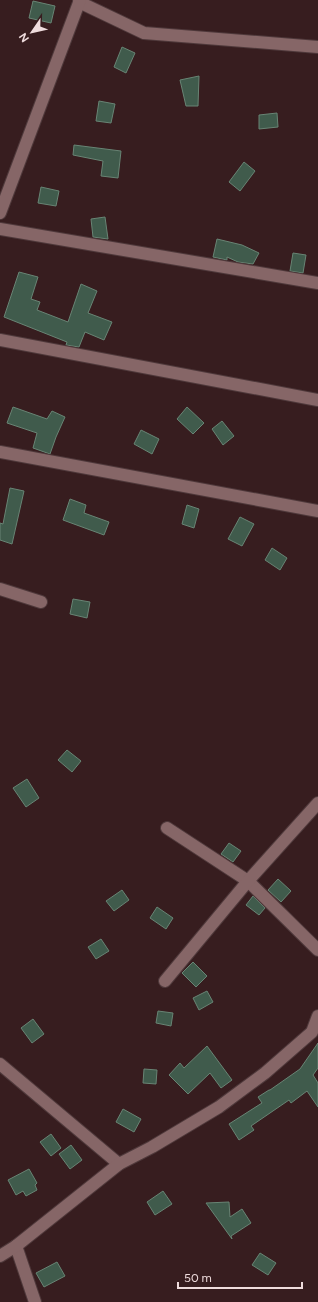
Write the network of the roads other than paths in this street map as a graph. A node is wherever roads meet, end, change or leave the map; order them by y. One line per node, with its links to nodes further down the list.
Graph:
1 (79, 1): 2 (street); 3 (street)
2 (318, 47)
3 (0, 214)
4 (0, 229): 5 (street)
5 (318, 282)
6 (0, 340): 7 (street)
7 (318, 400)
8 (0, 452): 9 (street)
9 (318, 511)
10 (0, 589): 11 (street)
11 (41, 602)
12 (318, 803): 14 (street)
13 (167, 828): 14 (street)
14 (248, 881): 15 (street); 16 (street)
15 (318, 950)
16 (165, 981)
17 (318, 1016): 19 (street)
18 (0, 1064): 19 (street)
19 (119, 1164): 20 (street)
20 (16, 1246): 21 (street); 22 (street)
21 (0, 1256)
22 (35, 1302)

